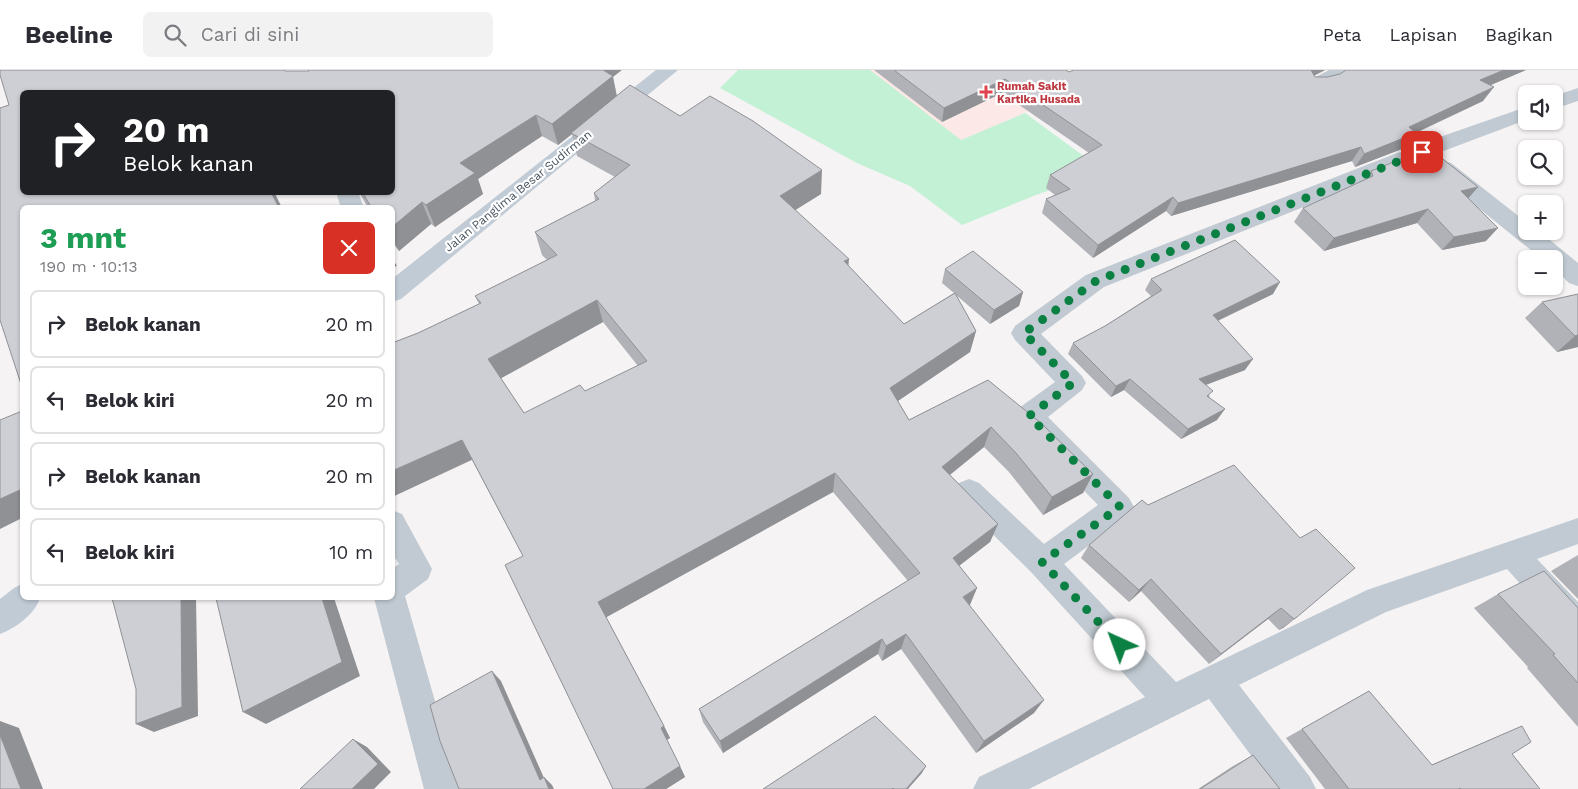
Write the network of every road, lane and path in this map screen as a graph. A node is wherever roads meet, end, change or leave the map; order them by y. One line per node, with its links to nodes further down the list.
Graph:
1 (668, 70): 9 (main road, Jalan Panglima Besar Sudirman)
2 (1345, 70): 3 (street)
3 (1316, 85)
4 (1578, 94): 5 (street)
5 (1563, 100)
6 (1518, 116): 7 (street)
7 (1422, 152): 8 (street); 14 (street)
8 (1573, 267)
9 (395, 291)
10 (969, 492): 14 (street)
11 (395, 529): 15 (street)
12 (1578, 532): 13 (street)
13 (1513, 554): 19 (street); 20 (street)
14 (1042, 562): 21 (street)
15 (395, 585)
16 (22, 600): 18 (main road)
17 (391, 600): 22 (street)
18 (0, 618)
19 (1578, 625)
20 (1215, 680): 21 (street); 24 (street)
21 (1171, 701): 23 (street)
22 (442, 789)
23 (991, 789)
24 (1298, 789)

